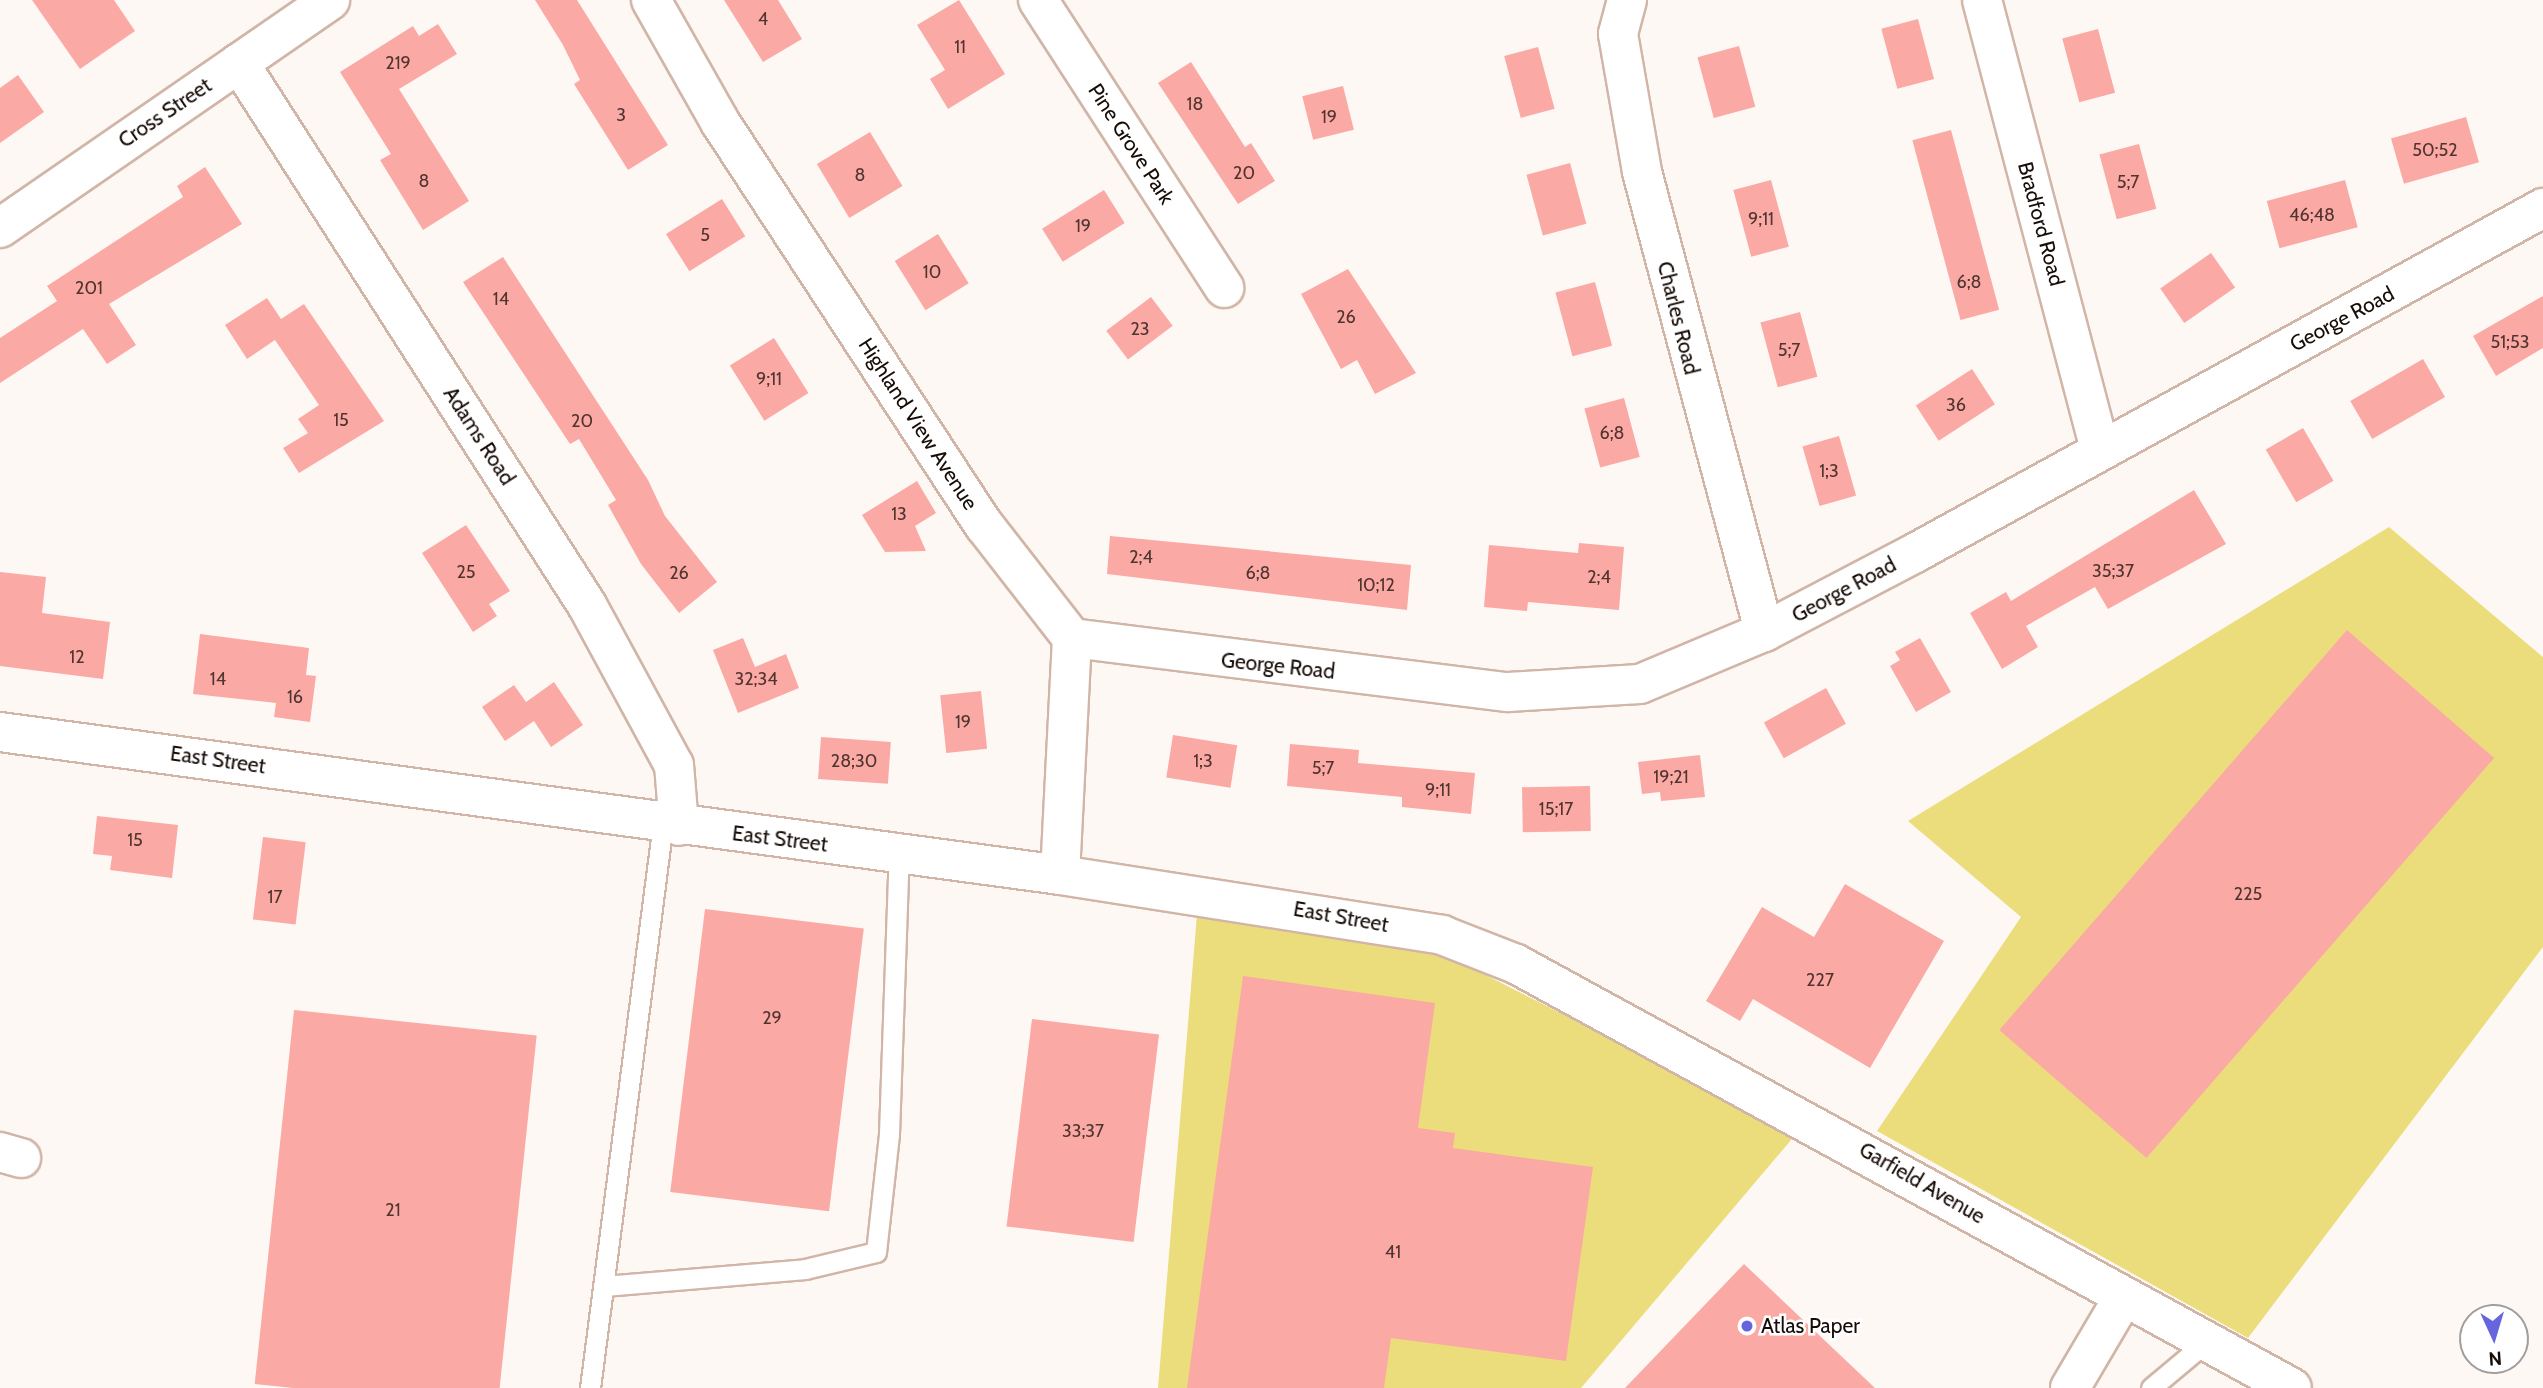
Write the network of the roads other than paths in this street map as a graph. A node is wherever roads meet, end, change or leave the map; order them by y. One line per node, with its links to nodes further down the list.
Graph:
1 (331, 0): 6 (street, Cross Street)
2 (651, 0): 12 (street, Highland View Avenue)
3 (1038, 0): 9 (street, Pine Grove Park)
4 (1627, 0): 11 (street, Charles Road)
5 (1982, 0): 10 (street, Bradford Road)
6 (239, 63): 8 (street, Cross Street); 14 (street, Adams Road)
7 (2543, 208): 10 (street, George Road)
8 (0, 228)
9 (1224, 288)
10 (2099, 447): 11 (street, George Road)
11 (1764, 632): 12 (street, George Road)
12 (1072, 638): 16 (street)
13 (0, 732): 14 (street, East Street)
14 (671, 825): 15 (street, East Street); 18 (lane)
15 (899, 854): 16 (street, East Street); 18 (lane)
16 (1060, 875): 17 (street, East Street)
17 (1549, 982): 19 (street, Garfield Avenue)
18 (604, 1286): 21 (lane)
19 (2123, 1298): 20 (street, Garfield Avenue); 22 (street)
20 (2206, 1342): 23 (lane); 24 (street, Garfield Avenue)
21 (590, 1388)
22 (2070, 1388)
23 (2151, 1388)
24 (2292, 1388)

